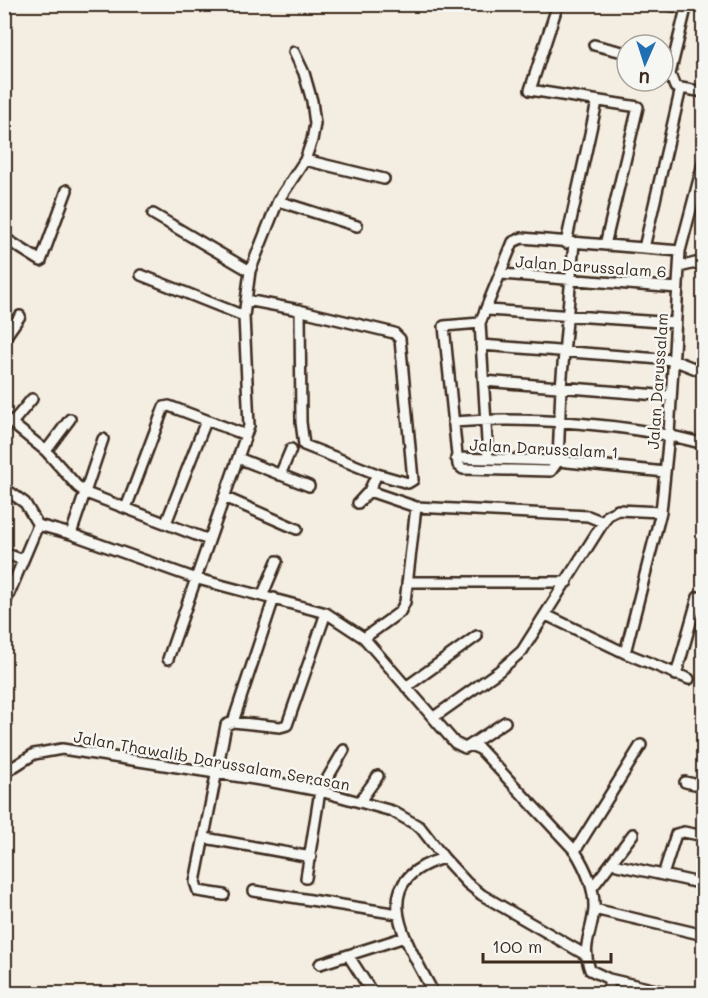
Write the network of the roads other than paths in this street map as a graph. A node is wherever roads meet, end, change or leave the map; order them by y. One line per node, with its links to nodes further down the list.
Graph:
1 (558, 4): 11 (street)
2 (664, 4): 3 (street)
3 (687, 6): 4 (street)
4 (675, 42)
5 (594, 45): 6 (street)
6 (615, 50)
7 (294, 52): 12 (street)
8 (675, 87): 9 (street)
9 (681, 88): 10 (street); 22 (street)
10 (704, 92)
11 (597, 102): 20 (street); 21 (street)
12 (305, 160): 14 (street); 16 (street)
13 (704, 160): 23 (street, Jalan Darussalam)
14 (384, 179)
15 (67, 190): 19 (street)
16 (278, 201): 18 (street); 26 (street)
17 (153, 214): 26 (street)
18 (357, 226)
19 (6, 242)
20 (570, 243): 21 (street); 27 (street); 29 (street)
21 (606, 245): 22 (street)
22 (644, 248): 23 (street)
23 (680, 251): 25 (street, Jalan Darussalam)
24 (704, 261): 25 (street)
25 (679, 267): 30 (street, Jalan Darussalam)
26 (250, 271): 31 (street)
27 (502, 274): 29 (street, Jalan Darussalam 6); 33 (street)
28 (141, 275): 35 (street)
29 (570, 281): 30 (street, Jalan Darussalam 6); 36 (street)
30 (678, 288): 38 (street, Jalan Darussalam)
31 (246, 300): 32 (street); 35 (street)
32 (300, 310): 65 (street); 65 (street)
33 (488, 310): 36 (street); 37 (street)
34 (20, 316): 39 (street)
35 (244, 316): 55 (street)
36 (567, 317): 38 (street); 41 (street)
37 (480, 323): 40 (street); 52 (street)
38 (675, 323): 42 (street, Jalan Darussalam)
39 (4, 339)
40 (481, 345): 41 (street); 44 (street)
41 (565, 351): 42 (street); 45 (street)
42 (673, 360): 43 (street); 46 (street, Jalan Darussalam)
43 (704, 372)
44 (484, 381): 45 (street); 49 (street)
45 (561, 387): 46 (street); 53 (street)
46 (670, 396): 54 (street, Jalan Darussalam)
47 (32, 399): 50 (street)
48 (70, 419): 59 (street)
49 (487, 419): 52 (street); 53 (street); 62 (street)
50 (8, 420): 59 (street)
51 (206, 421): 55 (street); 74 (street); 77 (street)
52 (453, 422): 61 (street)
53 (560, 423): 54 (street); 63 (street)
54 (669, 434): 57 (street); 64 (street, Jalan Darussalam)
55 (246, 435): 60 (street)
56 (103, 439): 70 (street)
57 (704, 444)
58 (291, 449): 66 (street)
59 (46, 451): 70 (street)
60 (238, 458): 66 (street); 71 (street)
61 (456, 458): 62 (street, Jalan Darussalam 1); 63 (street)
62 (488, 458): 63 (street, Jalan Darussalam 1)
63 (558, 460): 64 (street, Jalan Darussalam 1)
64 (665, 472): 75 (street, Jalan Darussalam)
65 (377, 474): 68 (street)
66 (280, 475): 67 (street)
67 (309, 486)
68 (369, 491): 72 (street); 73 (street)
69 (6, 493): 78 (street)
70 (86, 493): 74 (street); 80 (street)
71 (224, 497): 79 (street); 81 (street)
72 (358, 503)
73 (416, 507): 76 (street); 86 (street)
74 (126, 508): 77 (street)
75 (661, 512): 76 (street); 96 (street, Jalan Darussalam)
76 (603, 522): 87 (street)
77 (166, 523): 81 (street)
78 (38, 525): 80 (street); 83 (street)
79 (297, 529)
80 (71, 534): 85 (street)
81 (209, 540): 85 (street)
82 (4, 553): 83 (street)
83 (23, 560): 91 (street)
84 (276, 561): 88 (street)
85 (194, 578): 88 (street); 97 (street)
86 (407, 582): 87 (street); 95 (street)
87 (567, 582): 93 (street)
88 (263, 594): 90 (street)
89 (698, 597): 98 (street)
90 (274, 598): 92 (street); 102 (street)
91 (6, 603)
92 (326, 613): 95 (street); 102 (street)
93 (546, 615): 96 (street); 101 (street)
94 (477, 636): 100 (street)
95 (364, 638): 100 (street)
96 (625, 653): 98 (street)
97 (168, 659)
98 (676, 675): 99 (street)
99 (689, 679)
100 (406, 687): 101 (street)
101 (434, 717): 104 (street)
102 (233, 722): 108 (street)
103 (505, 722): 104 (street)
104 (470, 745): 117 (street)
105 (640, 746): 117 (street)
106 (344, 750): 112 (street)
107 (4, 773): 108 (street, Jalan Thawalib Darussalam Serasan)
108 (218, 775): 112 (street, Jalan Thawalib Darussalam Serasan); 116 (street)
109 (378, 776): 113 (street)
110 (685, 782): 111 (street)
111 (704, 786)
112 (320, 791): 113 (street, Jalan Thawalib Darussalam Serasan); 118 (street)
113 (360, 801): 119 (street, Jalan Thawalib Darussalam Serasan)
114 (633, 834): 124 (street)
115 (704, 836): 121 (street)
116 (205, 838): 118 (street); 126 (street)
117 (574, 851): 124 (street)
118 (311, 857): 122 (street)
119 (444, 858): 128 (street); 131 (street, Jalan Thawalib Darussalam Serasan)
120 (617, 865): 121 (street)
121 (663, 875): 123 (street)
122 (306, 878)
123 (704, 884)
124 (592, 888): 127 (street)
125 (254, 891): 128 (street)
126 (224, 895)
127 (594, 909): 129 (street); 131 (street)
128 (398, 914): 130 (street)
129 (704, 935)
130 (405, 937): 132 (street); 136 (street)
131 (584, 954): 134 (street)
132 (348, 956): 133 (street); 135 (street)
133 (320, 964)
134 (609, 979): 137 (street); 138 (street)
135 (373, 993)
136 (434, 993)
137 (609, 993)
138 (673, 993)

